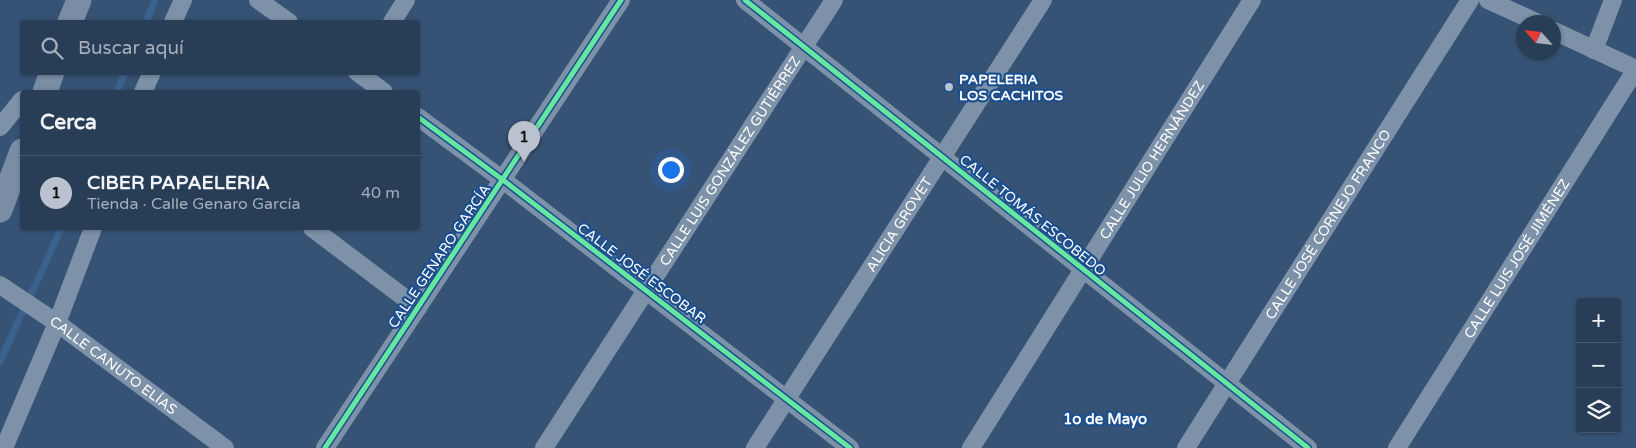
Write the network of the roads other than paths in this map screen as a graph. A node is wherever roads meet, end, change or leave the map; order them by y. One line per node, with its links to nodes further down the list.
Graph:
1 (78, 0): 14 (street)
2 (182, 0): 15 (street)
3 (258, 0): 16 (street)
4 (406, 0): 17 (street)
5 (621, 0): 35 (street, CALLE GENARO GARCÍA)
6 (745, 0): 19 (street, CALLE TOMÁS ESCOBEDO)
7 (834, 0): 19 (street, CALLE LUIS GONZÁLEZ GUTIÉRREZ)
8 (1043, 0): 34 (street, ALICIA GROVET)
9 (1252, 0): 39 (street, CALLE JULIO HERNÁNDEZ)
10 (1470, 0): 44 (street, CALLE JOSÉ CORNEJO FRANCO)
11 (1488, 0): 13 (street)
12 (1613, 0): 20 (street)
13 (1521, 15)
14 (71, 20)
15 (174, 20)
16 (285, 20)
17 (393, 20)
18 (1561, 34): 20 (street)
19 (805, 46): 34 (street, CALLE TOMÁS ESCOBEDO); 41 (street, CALLE LUIS GONZÁLEZ GUTIÉRREZ)
20 (1594, 50): 21 (street)
21 (1636, 69): 55 (street, CALLE LUIS JOSÉ JIMÉNEZ)
22 (43, 75): 26 (street)
23 (51, 75): 27 (street)
24 (151, 75): 28 (street)
25 (361, 75): 29 (street)
26 (31, 90)
27 (45, 90)
28 (144, 90)
29 (381, 90)
30 (20, 102): 32 (street)
31 (420, 118): 35 (street, CALLE JOSÉ ESCOBAR)
32 (0, 127)
33 (20, 155): 36 (street)
34 (943, 157): 39 (street, CALLE TOMÁS ESCOBEDO); 45 (street, ALICIA GROVET)
35 (503, 180): 41 (street, CALLE JOSÉ ESCOBAR); 42 (street, CALLE GENARO GARCÍA)
36 (0, 210)
37 (92, 230): 43 (street)
38 (315, 230): 42 (street)
39 (1083, 270): 44 (street, CALLE TOMÁS ESCOBEDO); 52 (street, CALLE JULIO HERNÁNDEZ)
40 (0, 285): 43 (street, CALLE CANUTO ELÍAS)
41 (646, 290): 45 (street, CALLE JOSÉ ESCOBAR); 49 (street, CALLE LUIS GONZÁLEZ GUTIÉRREZ)
42 (418, 308): 48 (street, CALLE GENARO GARCÍA)
43 (52, 320): 46 (street); 47 (street, CALLE CANUTO ELÍAS)
44 (1227, 385): 53 (street, CALLE JOSÉ CORNEJO FRANCO); 54 (street, CALLE TOMÁS ESCOBEDO)
45 (788, 398): 50 (street, ALICIA GROVET); 51 (street, CALLE JOSÉ ESCOBAR)
46 (4, 448)
47 (225, 448)
48 (325, 448)
49 (544, 448)
50 (755, 448)
51 (850, 448)
52 (971, 448)
53 (1186, 448)
54 (1308, 448)
55 (1397, 448)

